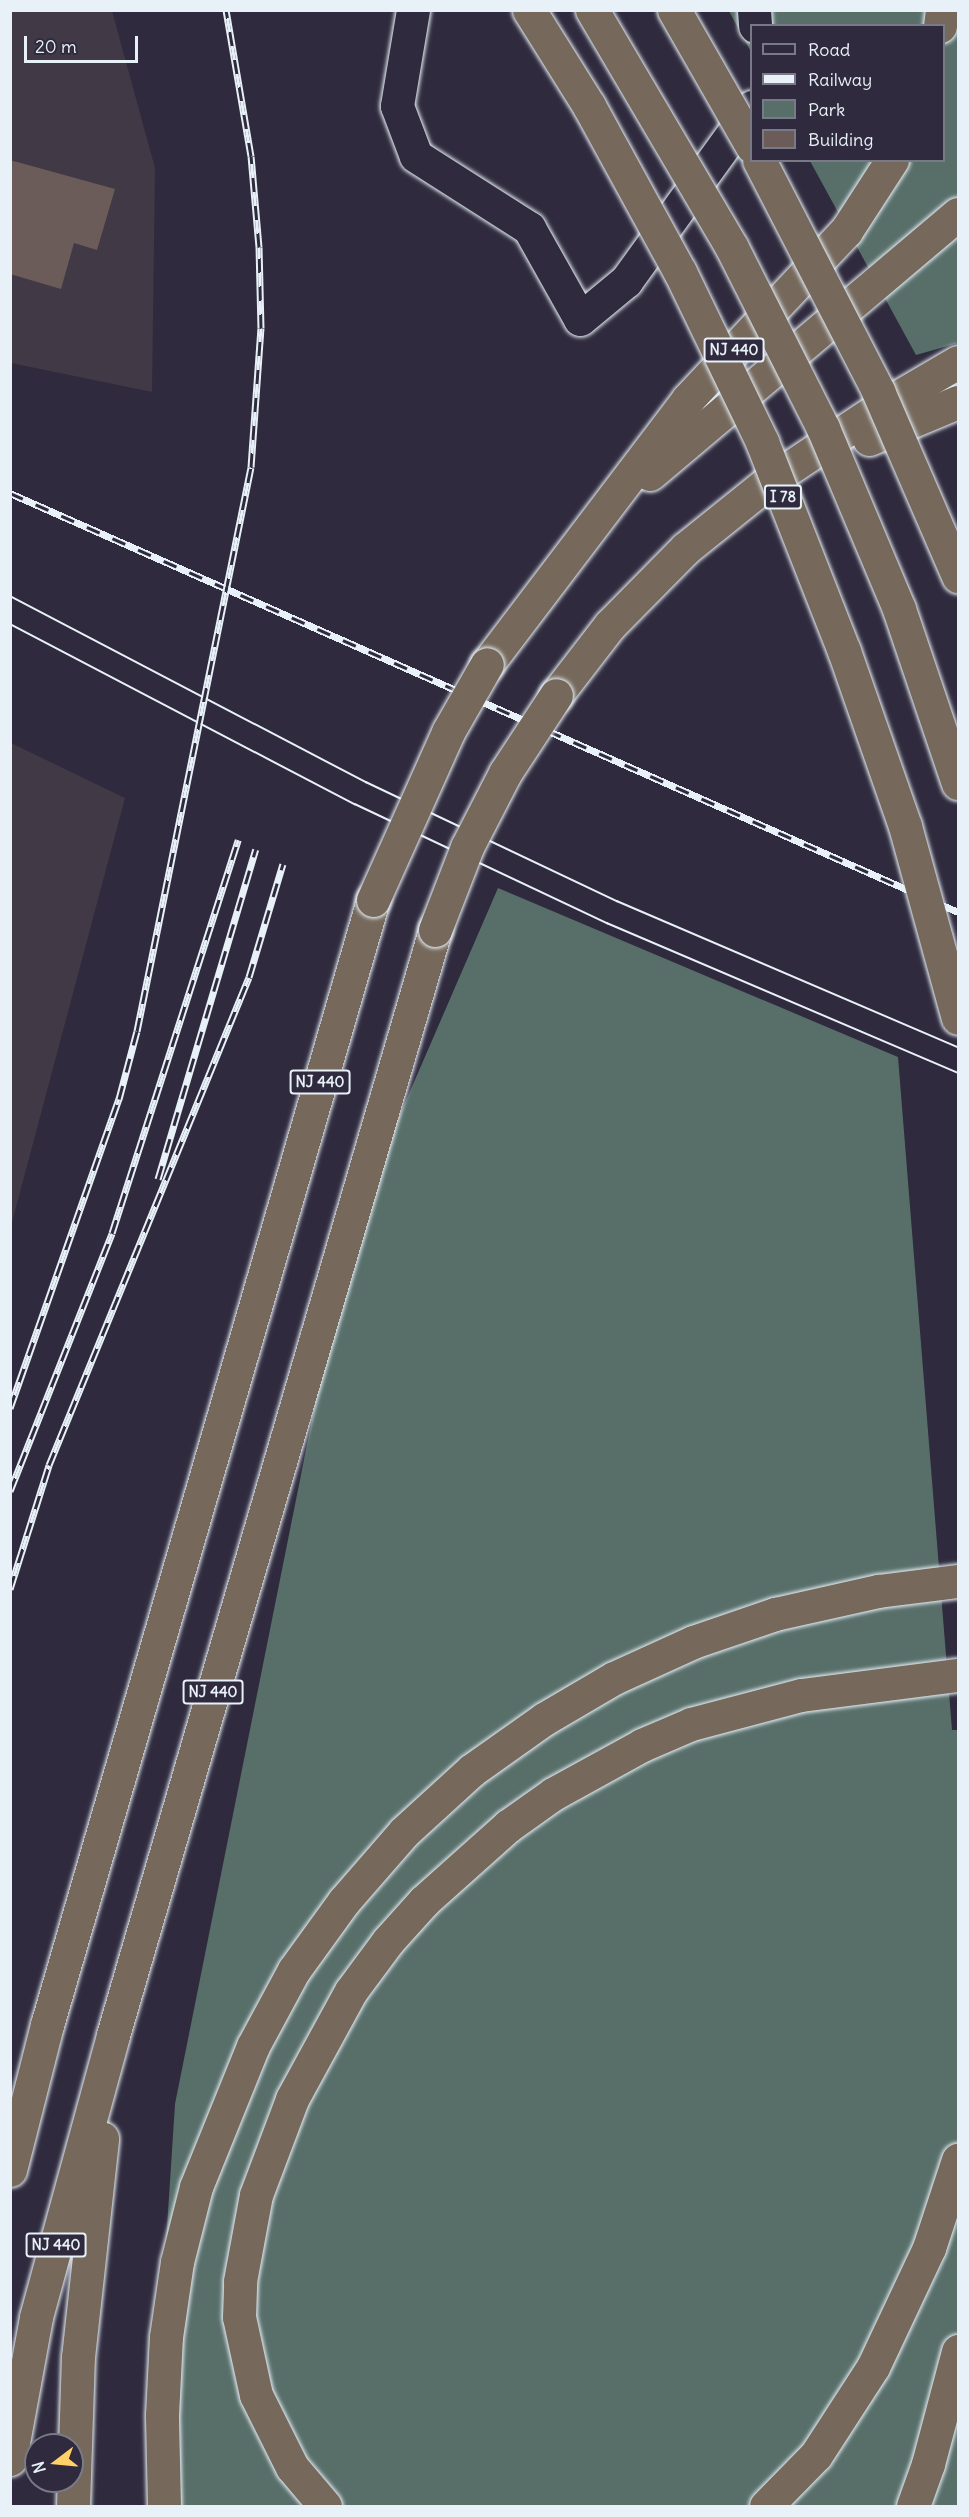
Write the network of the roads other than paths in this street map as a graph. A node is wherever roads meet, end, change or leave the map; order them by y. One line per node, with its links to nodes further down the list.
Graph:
1 (413, 10): 5 (lane)
2 (529, 10): 16 (highway, I 78, bridge)
3 (592, 10): 15 (highway, bridge)
4 (674, 10): 6 (highway, bridge)
5 (750, 110)
6 (750, 143)
7 (760, 162): 14 (highway, bridge)
8 (891, 162): 13 (highway, NJ 440)
9 (958, 214): 13 (highway)
10 (958, 362): 12 (highway)
11 (958, 402): 12 (highway, NJ 440)
12 (768, 482): 20 (highway, NJ 440, bridge)
13 (579, 541): 19 (highway, NJ 440, bridge)
14 (958, 576)
15 (958, 783)
16 (958, 1018)
17 (958, 1581): 27 (highway)
18 (958, 1675): 28 (highway)
19 (46, 2025): 21 (highway); 23 (highway, NJ 440)
20 (113, 2035): 25 (highway, NJ 440); 26 (highway)
21 (10, 2122)
22 (958, 2160): 29 (highway)
23 (10, 2170)
24 (958, 2351): 30 (highway)
25 (10, 2459)
26 (73, 2506)
27 (164, 2506)
28 (325, 2506)
29 (766, 2506)
30 (913, 2506)

